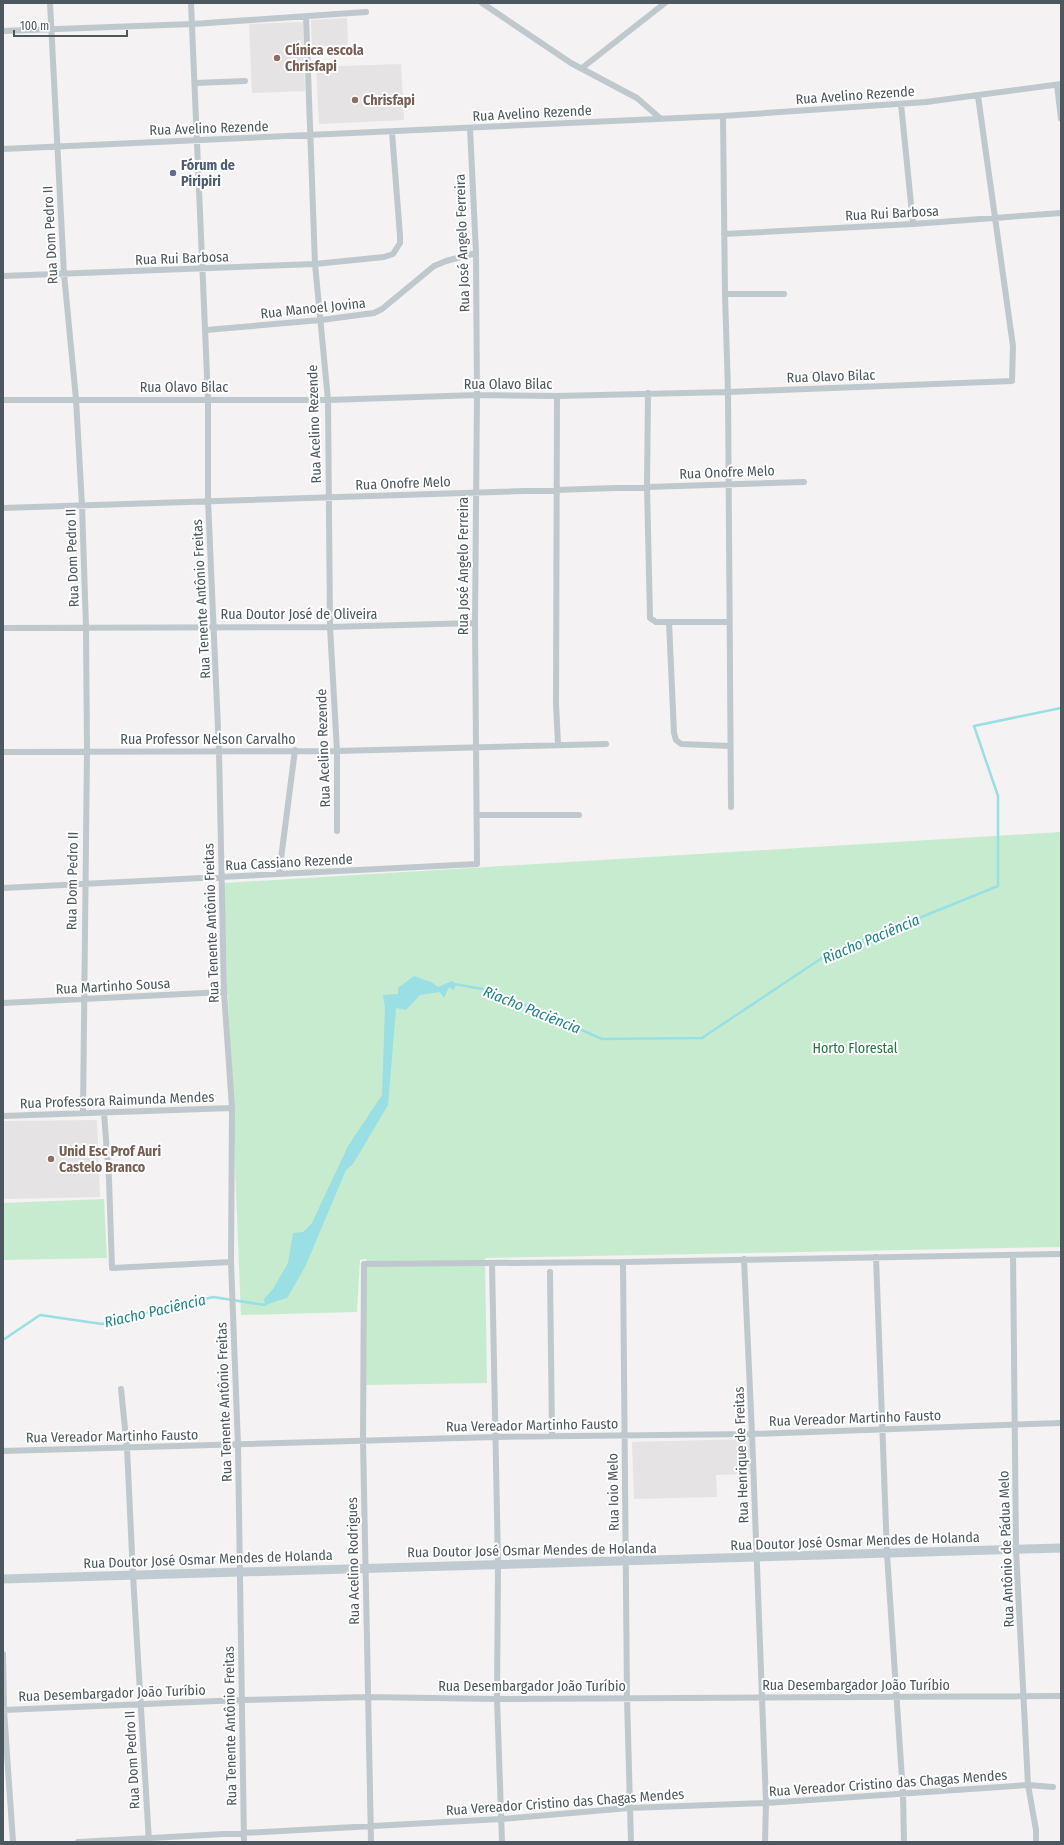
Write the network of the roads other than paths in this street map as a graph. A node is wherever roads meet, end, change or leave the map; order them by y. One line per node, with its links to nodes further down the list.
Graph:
1 (50, 3): 8 (street, Rua Dom Pedro II)
2 (191, 3): 7 (street, Rua Tenente Antônio Freitas)
3 (482, 3): 10 (street)
4 (665, 3): 10 (street)
5 (366, 12): 6 (street)
6 (306, 17): 7 (street); 21 (street, Rua Acelino Rezende)
7 (193, 24): 8 (street); 12 (street, Rua Tenente Antônio Freitas)
8 (52, 29): 9 (street); 23 (street, Rua Dom Pedro II)
9 (3, 32)
10 (582, 68): 17 (street)
11 (245, 81): 12 (street)
12 (196, 83): 22 (street, Rua Tenente Antônio Freitas)
13 (1059, 84): 14 (street, Rua Avelino Rezende); 18 (street)
14 (978, 96): 15 (street, Rua Avelino Rezende); 26 (street)
15 (901, 104): 16 (street, Rua Avelino Rezende); 27 (street)
16 (722, 116): 17 (street, Rua Avelino Rezende); 28 (street)
17 (661, 119): 19 (street, Rua Avelino Rezende)
18 (1061, 119)
19 (470, 128): 20 (street, Rua Avelino Rezende); 29 (street, Rua José Angelo Ferreira)
20 (392, 132): 21 (street, Rua Avelino Rezende); 30 (street, Rua Rui Barbosa)
21 (311, 136): 22 (street, Rua Avelino Rezende); 30 (street, Rua Acelino Rezende)
22 (198, 140): 23 (street, Rua Avelino Rezende); 31 (street, Rua Tenente Antônio Freitas)
23 (58, 146): 24 (street, Rua Avelino Rezende); 32 (street, Rua Dom Pedro II)
24 (3, 149)
25 (1061, 213): 26 (street, Rua Rui Barbosa)
26 (996, 218): 27 (street, Rua Rui Barbosa); 38 (street, Rua Olavo Bilac)
27 (913, 224): 28 (street, Rua Rui Barbosa)
28 (724, 234): 34 (street)
29 (476, 253): 36 (street, Rua Manoel Jovina); 40 (street, Rua José Angelo Ferreira)
30 (315, 264): 31 (street, Rua Rui Barbosa); 36 (street, Rua Acelino Rezende)
31 (203, 269): 32 (street, Rua Rui Barbosa); 37 (street, Rua Tenente Antônio Freitas)
32 (64, 274): 33 (street, Rua Rui Barbosa); 42 (street, Rua Dom Pedro II)
33 (3, 276)
34 (725, 294): 35 (street); 38 (street)
35 (784, 294)
36 (321, 320): 37 (street, Rua Manoel Jovina); 45 (street, Rua Acelino Rezende)
37 (206, 330): 44 (street, Rua Tenente Antônio Freitas)
38 (728, 392): 39 (street, Rua Olavo Bilac); 47 (street)
39 (648, 394): 41 (street, Rua Olavo Bilac); 48 (street)
40 (477, 395): 41 (street, Rua Olavo Bilac); 45 (street, Rua Olavo Bilac); 50 (street, Rua José Angelo Ferreira)
41 (557, 396): 49 (street)
42 (76, 399): 43 (street, Rua Olavo Bilac); 44 (street, Rua Olavo Bilac); 53 (street, Rua Dom Pedro II)
43 (3, 400)
44 (208, 400): 45 (street, Rua Olavo Bilac); 52 (street, Rua Tenente Antônio Freitas)
45 (328, 400): 51 (street, Rua Acelino Rezende)
46 (804, 482): 47 (street, Rua Onofre Melo)
47 (728, 485): 48 (street, Rua Onofre Melo); 56 (street)
48 (647, 486): 49 (street, Rua Onofre Melo); 55 (street)
49 (558, 490): 50 (street, Rua Onofre Melo); 62 (street)
50 (475, 492): 51 (street, Rua Onofre Melo); 57 (street, Rua José Angelo Ferreira)
51 (328, 497): 52 (street, Rua Onofre Melo); 60 (street, Rua Acelino Rezende)
52 (208, 500): 53 (street, Rua Onofre Melo); 58 (street, Rua Tenente Antônio Freitas)
53 (82, 505): 54 (street, Rua Onofre Melo); 59 (street, Rua Dom Pedro II)
54 (3, 508)
55 (669, 622): 56 (street); 64 (street)
56 (729, 622): 64 (street)
57 (475, 623): 60 (street, Rua Doutor José de Oliveira); 65 (street, Rua José Angelo Ferreira)
58 (214, 626): 59 (street, Rua Doutor José de Oliveira); 60 (street, Rua Doutor José de Oliveira); 67 (street, Rua Tenente Antônio Freitas)
59 (86, 627): 61 (street, Rua Doutor José de Oliveira); 70 (street, Rua Dom Pedro II)
60 (330, 627): 68 (street, Rua Acelino Rezende)
61 (3, 628)
62 (558, 744): 63 (street, Rua Professor Nelson Carvalho); 65 (street, Rua Professor Nelson Carvalho)
63 (606, 744)
64 (730, 746): 71 (street)
65 (477, 748): 68 (street, Rua Professor Nelson Carvalho); 72 (street, Rua José Angelo Ferreira)
66 (295, 750): 67 (street, Rua Professor Nelson Carvalho); 68 (street, Rua Professor Nelson Carvalho); 76 (street)
67 (219, 751): 70 (street, Rua Professor Nelson Carvalho); 77 (street, Rua Tenente Antônio Freitas)
68 (337, 751): 74 (street, Rua Acelino Rezende)
69 (3, 752): 70 (street, Rua Professor Nelson Carvalho)
70 (87, 752): 78 (street, Rua Dom Pedro II)
71 (732, 807)
72 (477, 815): 73 (street); 75 (street, Rua José Angelo Ferreira)
73 (579, 815)
74 (337, 831)
75 (478, 860): 76 (street, Rua Cassiano Rezende)
76 (279, 874): 77 (street, Rua Cassiano Rezende)
77 (221, 878): 78 (street, Rua Cassiano Rezende); 80 (street, Rua Tenente Antônio Freitas)
78 (84, 884): 79 (street, Rua Cassiano Rezende); 81 (street, Rua Dom Pedro II)
79 (3, 888)
80 (224, 992): 81 (street, Rua Martinho Sousa); 83 (street, Rua Tenente Antônio Freitas)
81 (83, 999): 82 (street, Rua Martinho Sousa); 85 (street, Rua Dom Pedro II)
82 (3, 1003)
83 (232, 1108): 84 (street, Rua Professora Raimunda Mendes); 91 (street, Rua Tenente Antônio Freitas)
84 (104, 1113): 85 (street, Rua Professora Raimunda Mendes); 91 (street)
85 (83, 1114): 86 (street, Rua Professora Raimunda Mendes)
86 (3, 1116)
87 (1061, 1254): 88 (street)
88 (1013, 1255): 89 (street); 97 (street, Rua Antônio de Pádua Melo)
89 (876, 1257): 90 (street); 98 (street)
90 (744, 1259): 92 (street); 99 (street, Rua Henrique de Freitas)
91 (231, 1262): 104 (street, Rua Tenente Antônio Freitas)
92 (623, 1262): 93 (street); 100 (street, Rua Ioio Melo)
93 (492, 1263): 102 (street); 103 (street, Rua Acelino Rodrigues)
94 (550, 1272): 101 (street)
95 (121, 1389): 105 (street, Rua Dom Pedro II)
96 (1061, 1423): 97 (street, Rua Vereador Martinho Fausto)
97 (1014, 1424): 98 (street, Rua Vereador Martinho Fausto); 108 (street, Rua Antônio de Pádua Melo)
98 (884, 1428): 99 (street, Rua Vereador Martinho Fausto); 109 (street)
99 (752, 1434): 100 (street, Rua Vereador Martinho Fausto); 110 (street, Rua Henrique de Freitas)
100 (624, 1435): 101 (street, Rua Vereador Martinho Fausto); 111 (street, Rua Ioio Melo)
101 (552, 1436): 102 (street, Rua Vereador Martinho Fausto)
102 (495, 1437): 103 (street, Rua Vereador Martinho Fausto); 112 (street)
103 (363, 1440): 104 (street, Rua Vereador Martinho Fausto); 113 (street, Rua Acelino Rodrigues)
104 (238, 1445): 105 (street, Rua Vereador Martinho Fausto); 114 (street, Rua Tenente Antônio Freitas)
105 (127, 1448): 106 (street, Rua Vereador Martinho Fausto); 115 (street, Rua Dom Pedro II)
106 (3, 1451)
107 (1061, 1548): 108 (street, Rua Doutor José Osmar Mendes de Holanda)
108 (1016, 1550): 109 (street, Rua Doutor José Osmar Mendes de Holanda); 121 (street, Rua Antônio de Pádua Melo)
109 (887, 1554): 110 (street, Rua Doutor José Osmar Mendes de Holanda); 120 (street)
110 (757, 1558): 111 (street, Rua Doutor José Osmar Mendes de Holanda); 123 (street, Rua Henrique de Freitas)
111 (627, 1561): 112 (street, Rua Doutor José Osmar Mendes de Holanda); 122 (street, Rua Ioio Melo)
112 (498, 1564): 113 (street, Rua Doutor José Osmar Mendes de Holanda); 124 (street)
113 (366, 1568): 114 (street, Rua Doutor José Osmar Mendes de Holanda); 119 (street, Rua Acelino Rodrigues)
114 (240, 1573): 115 (street, Rua Doutor José Osmar Mendes de Holanda); 125 (street, Rua Tenente Antônio Freitas)
115 (133, 1575): 116 (street, Rua Doutor José Osmar Mendes de Holanda); 126 (street, Rua Dom Pedro II)
116 (3, 1579)
117 (3, 1654): 127 (street)
118 (1061, 1696): 121 (street, Rua Desembargador João Turíbio)
119 (367, 1697): 124 (street, Rua Desembargador João Turíbio); 125 (street, Rua Desembargador João Turíbio); 134 (street, Rua Acelino Rodrigues)
120 (895, 1697): 121 (street, Rua Desembargador João Turíbio); 123 (street, Rua Desembargador João Turíbio); 130 (street)
121 (1024, 1697): 128 (street, Rua Antônio de Pádua Melo)
122 (627, 1698): 123 (street, Rua Desembargador João Turíbio); 124 (street, Rua Desembargador João Turíbio); 132 (street, Rua Ioio Melo)
123 (762, 1698): 131 (street, Rua Henrique de Freitas)
124 (497, 1699): 133 (street)
125 (241, 1700): 126 (street, Rua Desembargador João Turíbio); 135 (street, Rua Tenente Antônio Freitas)
126 (140, 1705): 127 (street, Rua Desembargador João Turíbio); 136 (street, Rua Dom Pedro II)
127 (4, 1710): 137 (street)
128 (1028, 1785): 129 (street, Rua Vereador Cristino das Chagas Mendes); 130 (street, Rua Vereador Cristino das Chagas Mendes); 145 (street, Rua Antônio de Pádua Melo)
129 (1053, 1787)
130 (903, 1794): 131 (street, Rua Vereador Cristino das Chagas Mendes); 144 (street)
131 (766, 1803): 132 (street, Rua Vereador Cristino das Chagas Mendes); 143 (street, Rua Henrique de Freitas)
132 (629, 1808): 133 (street, Rua Vereador Cristino das Chagas Mendes); 142 (street, Rua Ioio Melo)
133 (501, 1819): 134 (street, Rua Vereador Cristino das Chagas Mendes); 141 (street)
134 (370, 1825): 135 (street, Rua Vereador Cristino das Chagas Mendes); 140 (street, Rua Acelino Rodrigues)
135 (244, 1832): 136 (street, Rua Vereador Cristino das Chagas Mendes); 139 (street, Rua Tenente Antônio Freitas)
136 (149, 1840): 138 (street, Rua Vereador Cristino das Chagas Mendes)
137 (13, 1842)
138 (78, 1842)
139 (244, 1842)
140 (371, 1842)
141 (502, 1842)
142 (630, 1842)
143 (765, 1842)
144 (904, 1842)
145 (1036, 1842)

